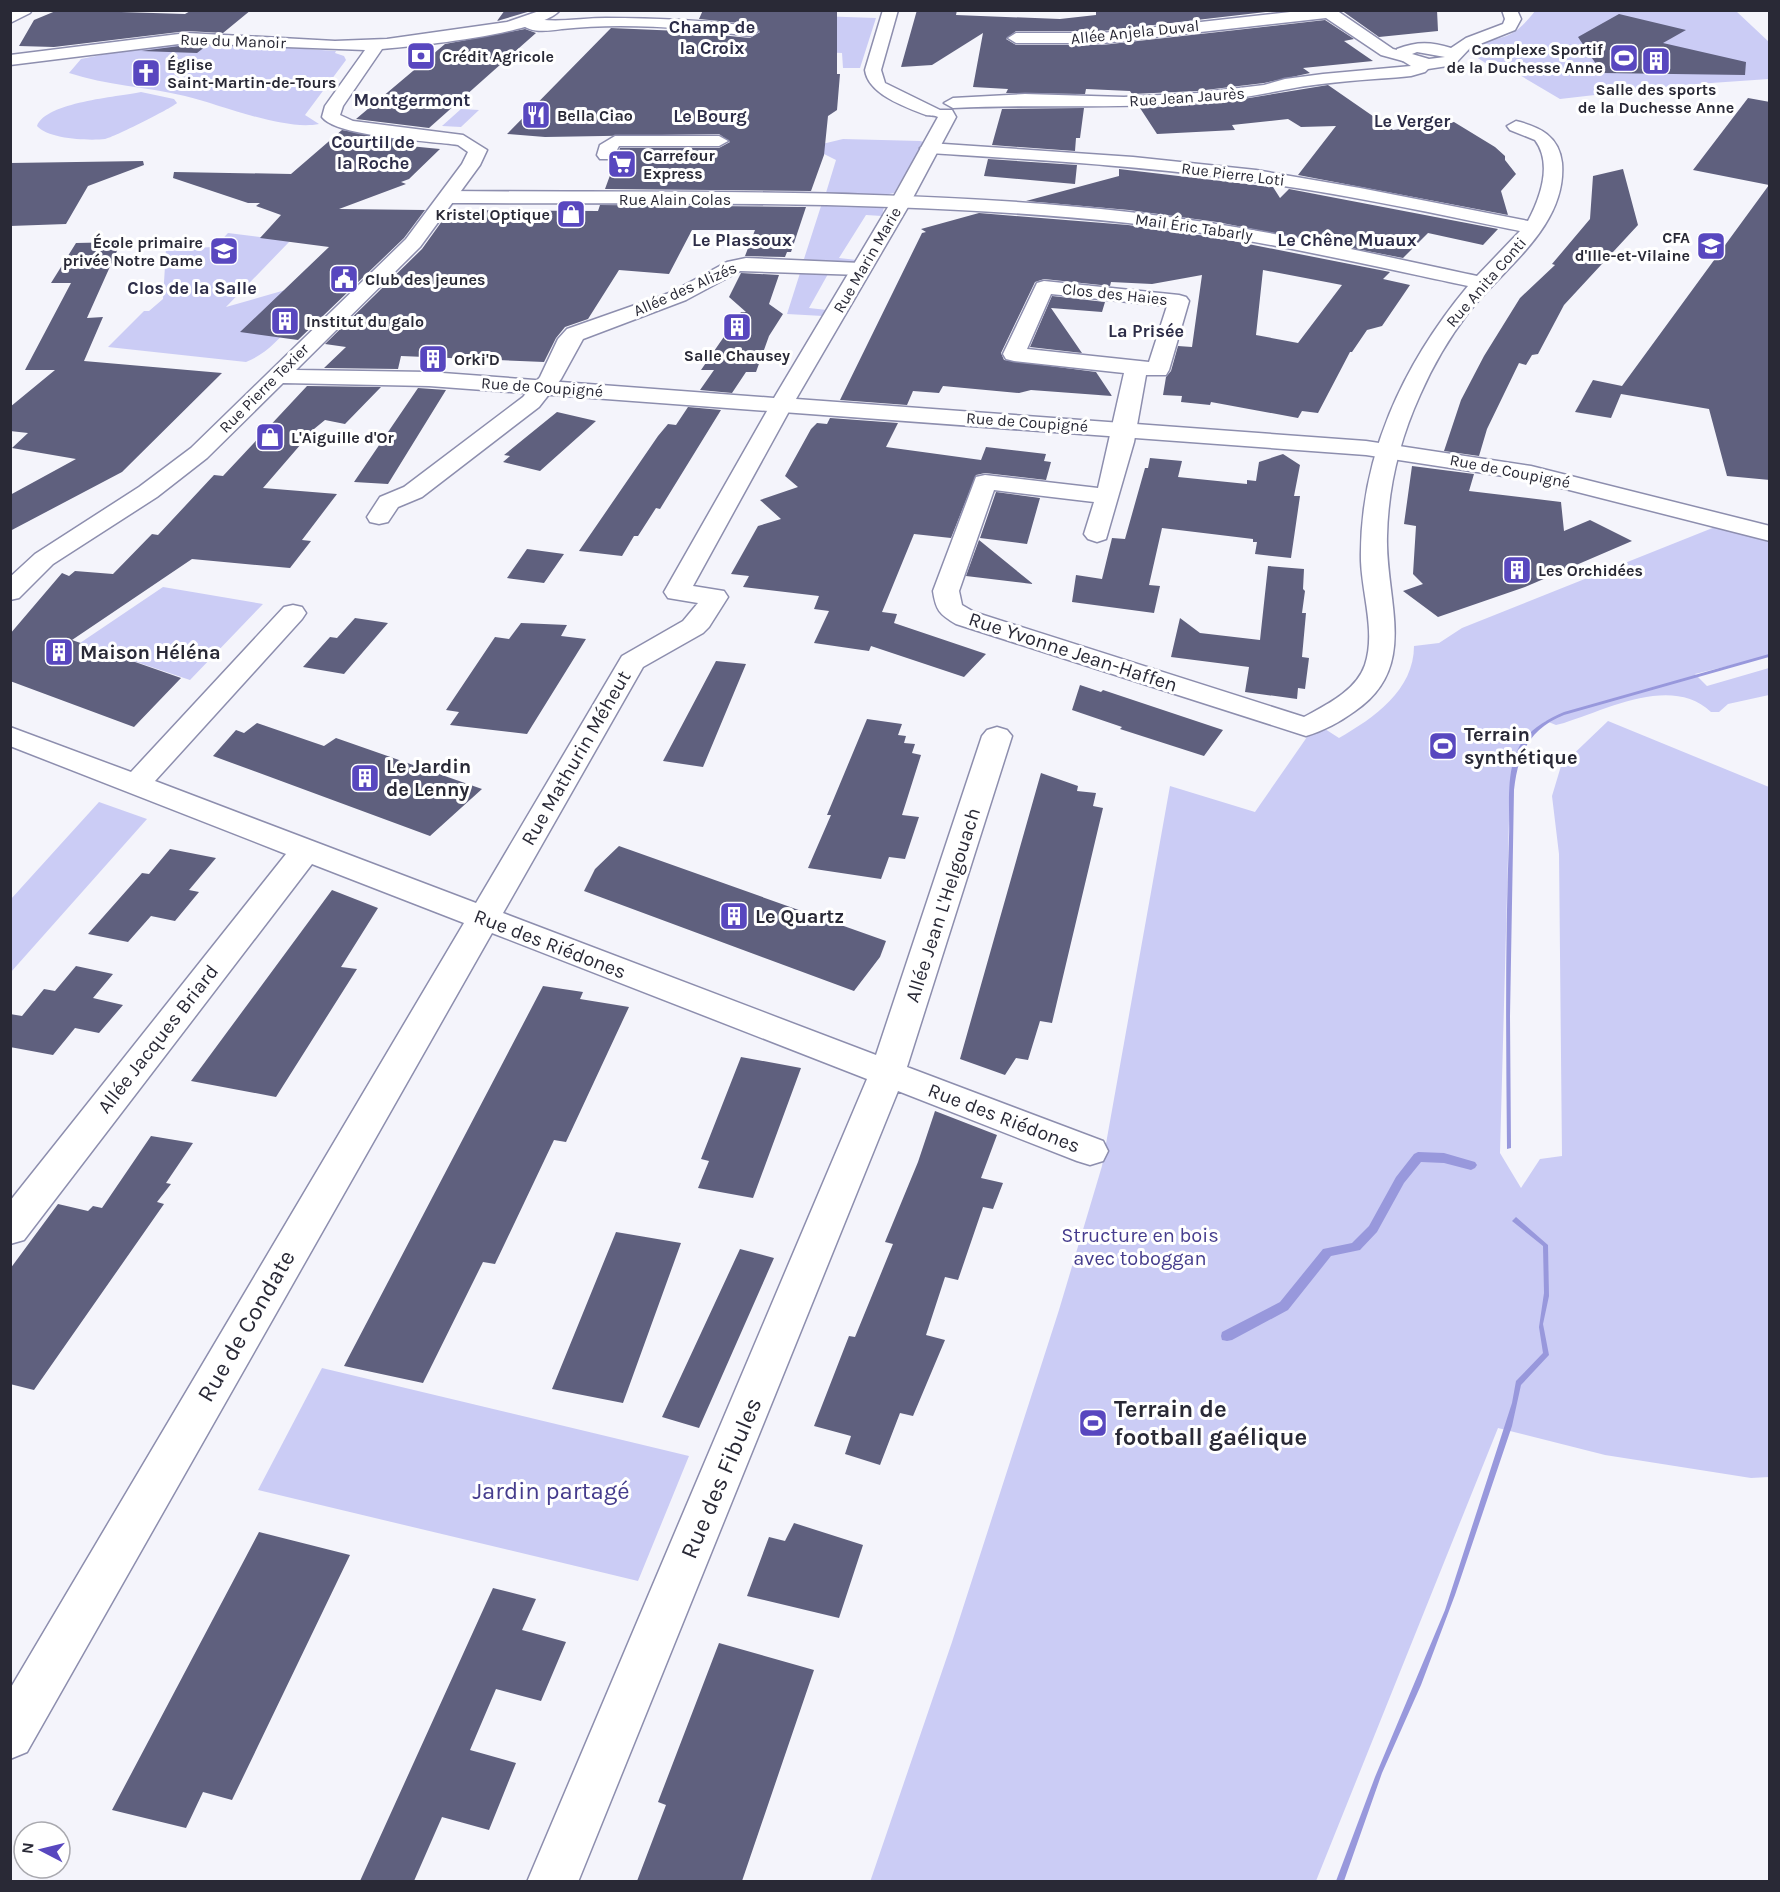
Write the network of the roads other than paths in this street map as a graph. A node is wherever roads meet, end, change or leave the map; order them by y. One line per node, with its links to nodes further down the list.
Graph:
1 (25, 10): 7 (street)
2 (553, 10): 8 (street)
3 (891, 10): 16 (street)
4 (1211, 10): 9 (street)
5 (1509, 10): 12 (street, Rue Jean Jaurès)
6 (1326, 12): 9 (street, Allée Anjela Duval); 14 (street)
7 (10, 18)
8 (527, 22): 10 (street); 13 (street, Rue du Manoir)
9 (1229, 23): 11 (street, Allée Anjela Duval)
10 (750, 31)
11 (1016, 38)
12 (1484, 38): 14 (street, Rue Jean Jaurès); 14 (street, Rue Jean Jaurès)
13 (377, 45): 15 (street, Rue du Manoir); 21 (street, Rue Pierre Texier)
14 (1414, 54): 16 (street, Rue Jean Jaurès)
15 (10, 60)
16 (947, 108): 19 (street, Rue Marin Marie)
17 (1516, 126): 23 (street, Rue Anita Conti)
18 (719, 141): 20 (street)
19 (929, 148): 22 (street, Rue Marin Marie); 23 (street, Rue Pierre Loti)
20 (606, 155)
21 (447, 197): 22 (street, Rue Alain Colas); 27 (street, Rue Pierre Texier)
22 (902, 200): 24 (street, Rue Marin Marie); 25 (street, Mail Éric Tabarly)
23 (1533, 228): 25 (street, Rue Anita Conti)
24 (861, 269): 28 (street, Allée des Alizés); 29 (street, Rue Marin Marie)
25 (1481, 283): 31 (street, Rue Anita Conti)
26 (1136, 368): 26 (street, Clos des Haies); 30 (street)
27 (276, 376): 28 (street, Rue de Coupigné); 36 (street, Rue Pierre Texier)
28 (544, 388): 29 (street, Rue de Coupigné); 33 (street)
29 (782, 404): 30 (street, Rue de Coupigné); 43 (street, Rue Mathurin Méheut)
30 (1124, 429): 31 (street, Rue de Coupigné); 32 (street)
31 (1386, 450): 35 (street, Rue de Coupigné); 38 (street, Rue Anita Conti)
32 (1108, 496): 34 (street); 38 (street, Rue Yvonne Jean-Haffen)
33 (379, 517)
34 (1097, 534)
35 (1770, 534)
36 (10, 592)
37 (293, 613): 41 (street)
38 (1306, 727)
39 (10, 736): 41 (street, Rue des Riédones)
40 (997, 736): 44 (street, Allée Jean L'Helgouach)
41 (135, 784): 42 (street, Rue des Riédones)
42 (306, 850): 43 (street, Rue des Riédones); 46 (street, Allée Jacques Briard)
43 (483, 918): 44 (street, Rue des Riédones); 47 (street, Rue de Condate)
44 (887, 1074): 45 (street, Rue des Riédones); 48 (street, Rue des Fibules)
45 (1090, 1150)
46 (10, 1229)
47 (10, 1735)
48 (552, 1881)

